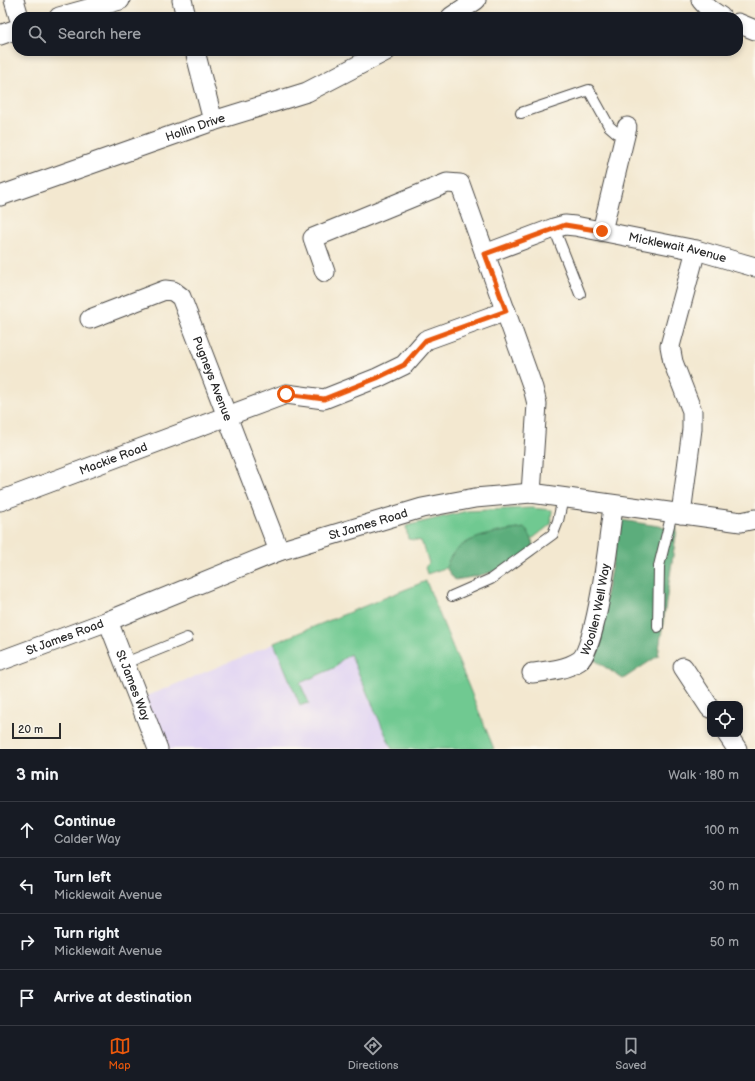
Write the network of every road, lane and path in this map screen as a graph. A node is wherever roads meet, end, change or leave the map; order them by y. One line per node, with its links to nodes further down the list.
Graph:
1 (14, 0): 6 (street)
2 (120, 0): 7 (street)
3 (182, 0): 8 (street)
4 (476, 0): 9 (street)
5 (701, 0): 10 (street)
6 (18, 12)
7 (77, 12)
8 (185, 12)
9 (458, 12)
10 (714, 12)
11 (743, 25): 13 (street)
12 (12, 30): 14 (street)
13 (755, 30)
14 (0, 34)
15 (196, 56): 18 (street)
16 (376, 56): 18 (street, Hollin Drive)
17 (521, 113): 19 (lane)
18 (213, 121): 20 (street, Hollin Drive)
19 (626, 133): 22 (street)
20 (0, 196)
21 (554, 228): 22 (street, Micklewait Avenue); 24 (street, Micklewait Avenue); 27 (lane)
22 (602, 231): 23 (street, Micklewait Avenue)
23 (696, 250): 25 (street, Micklewait Avenue); 35 (street)
24 (485, 254): 26 (street); 28 (street)
25 (755, 267)
26 (325, 272)
27 (580, 294)
28 (506, 311): 30 (street, Mackie Road); 31 (street)
29 (90, 319): 30 (street, Pugneys Avenue)
30 (227, 415): 33 (street, Mackie Road); 37 (street, Pugneys Avenue)
31 (530, 493): 32 (street, St James Road); 37 (street, St James Road)
32 (563, 498): 34 (street, St James Road); 38 (lane)
33 (0, 501)
34 (613, 506): 35 (street, St James Road); 45 (street, Woollen Well Way)
35 (676, 514): 36 (street, St James Road); 40 (lane)
36 (755, 519)
37 (279, 552): 39 (street, St James Road)
38 (452, 596)
39 (108, 621): 42 (street, St James Road); 43 (street, St James Way)
40 (658, 627)
41 (187, 638): 43 (lane)
42 (0, 661)
43 (125, 663): 48 (street, St James Way)
44 (683, 667): 46 (street)
45 (532, 673)
46 (707, 703)
47 (729, 737): 49 (street)
48 (158, 749)
49 (737, 749)

